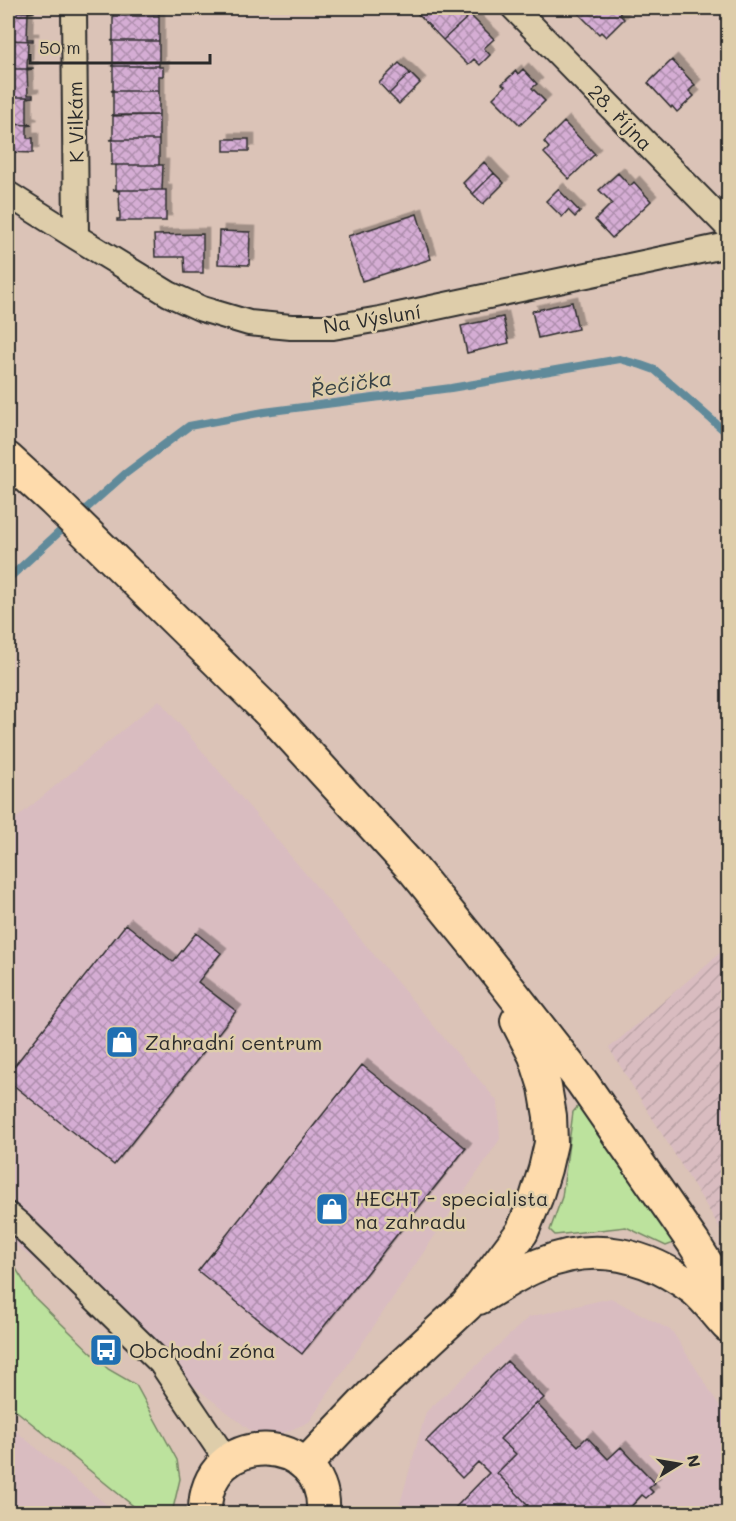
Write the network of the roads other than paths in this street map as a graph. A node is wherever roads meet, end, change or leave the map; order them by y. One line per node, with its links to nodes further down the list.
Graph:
1 (74, 8): 5 (street, K Vilkám)
2 (514, 8): 4 (street, 28. října)
3 (8, 194): 5 (street, Na Výsluní)
4 (729, 227)
5 (76, 237): 6 (street, Na Výsluní)
6 (729, 245)
7 (8, 459): 8 (main road)
8 (474, 944): 10 (main road); 11 (main road)
9 (8, 1215): 13 (street)
10 (729, 1298)
11 (467, 1305): 12 (main road); 14 (main road)
12 (729, 1326)
13 (227, 1461): 14 (main road); 15 (main road)
14 (305, 1465): 16 (main road)
15 (205, 1514)
16 (323, 1514)

